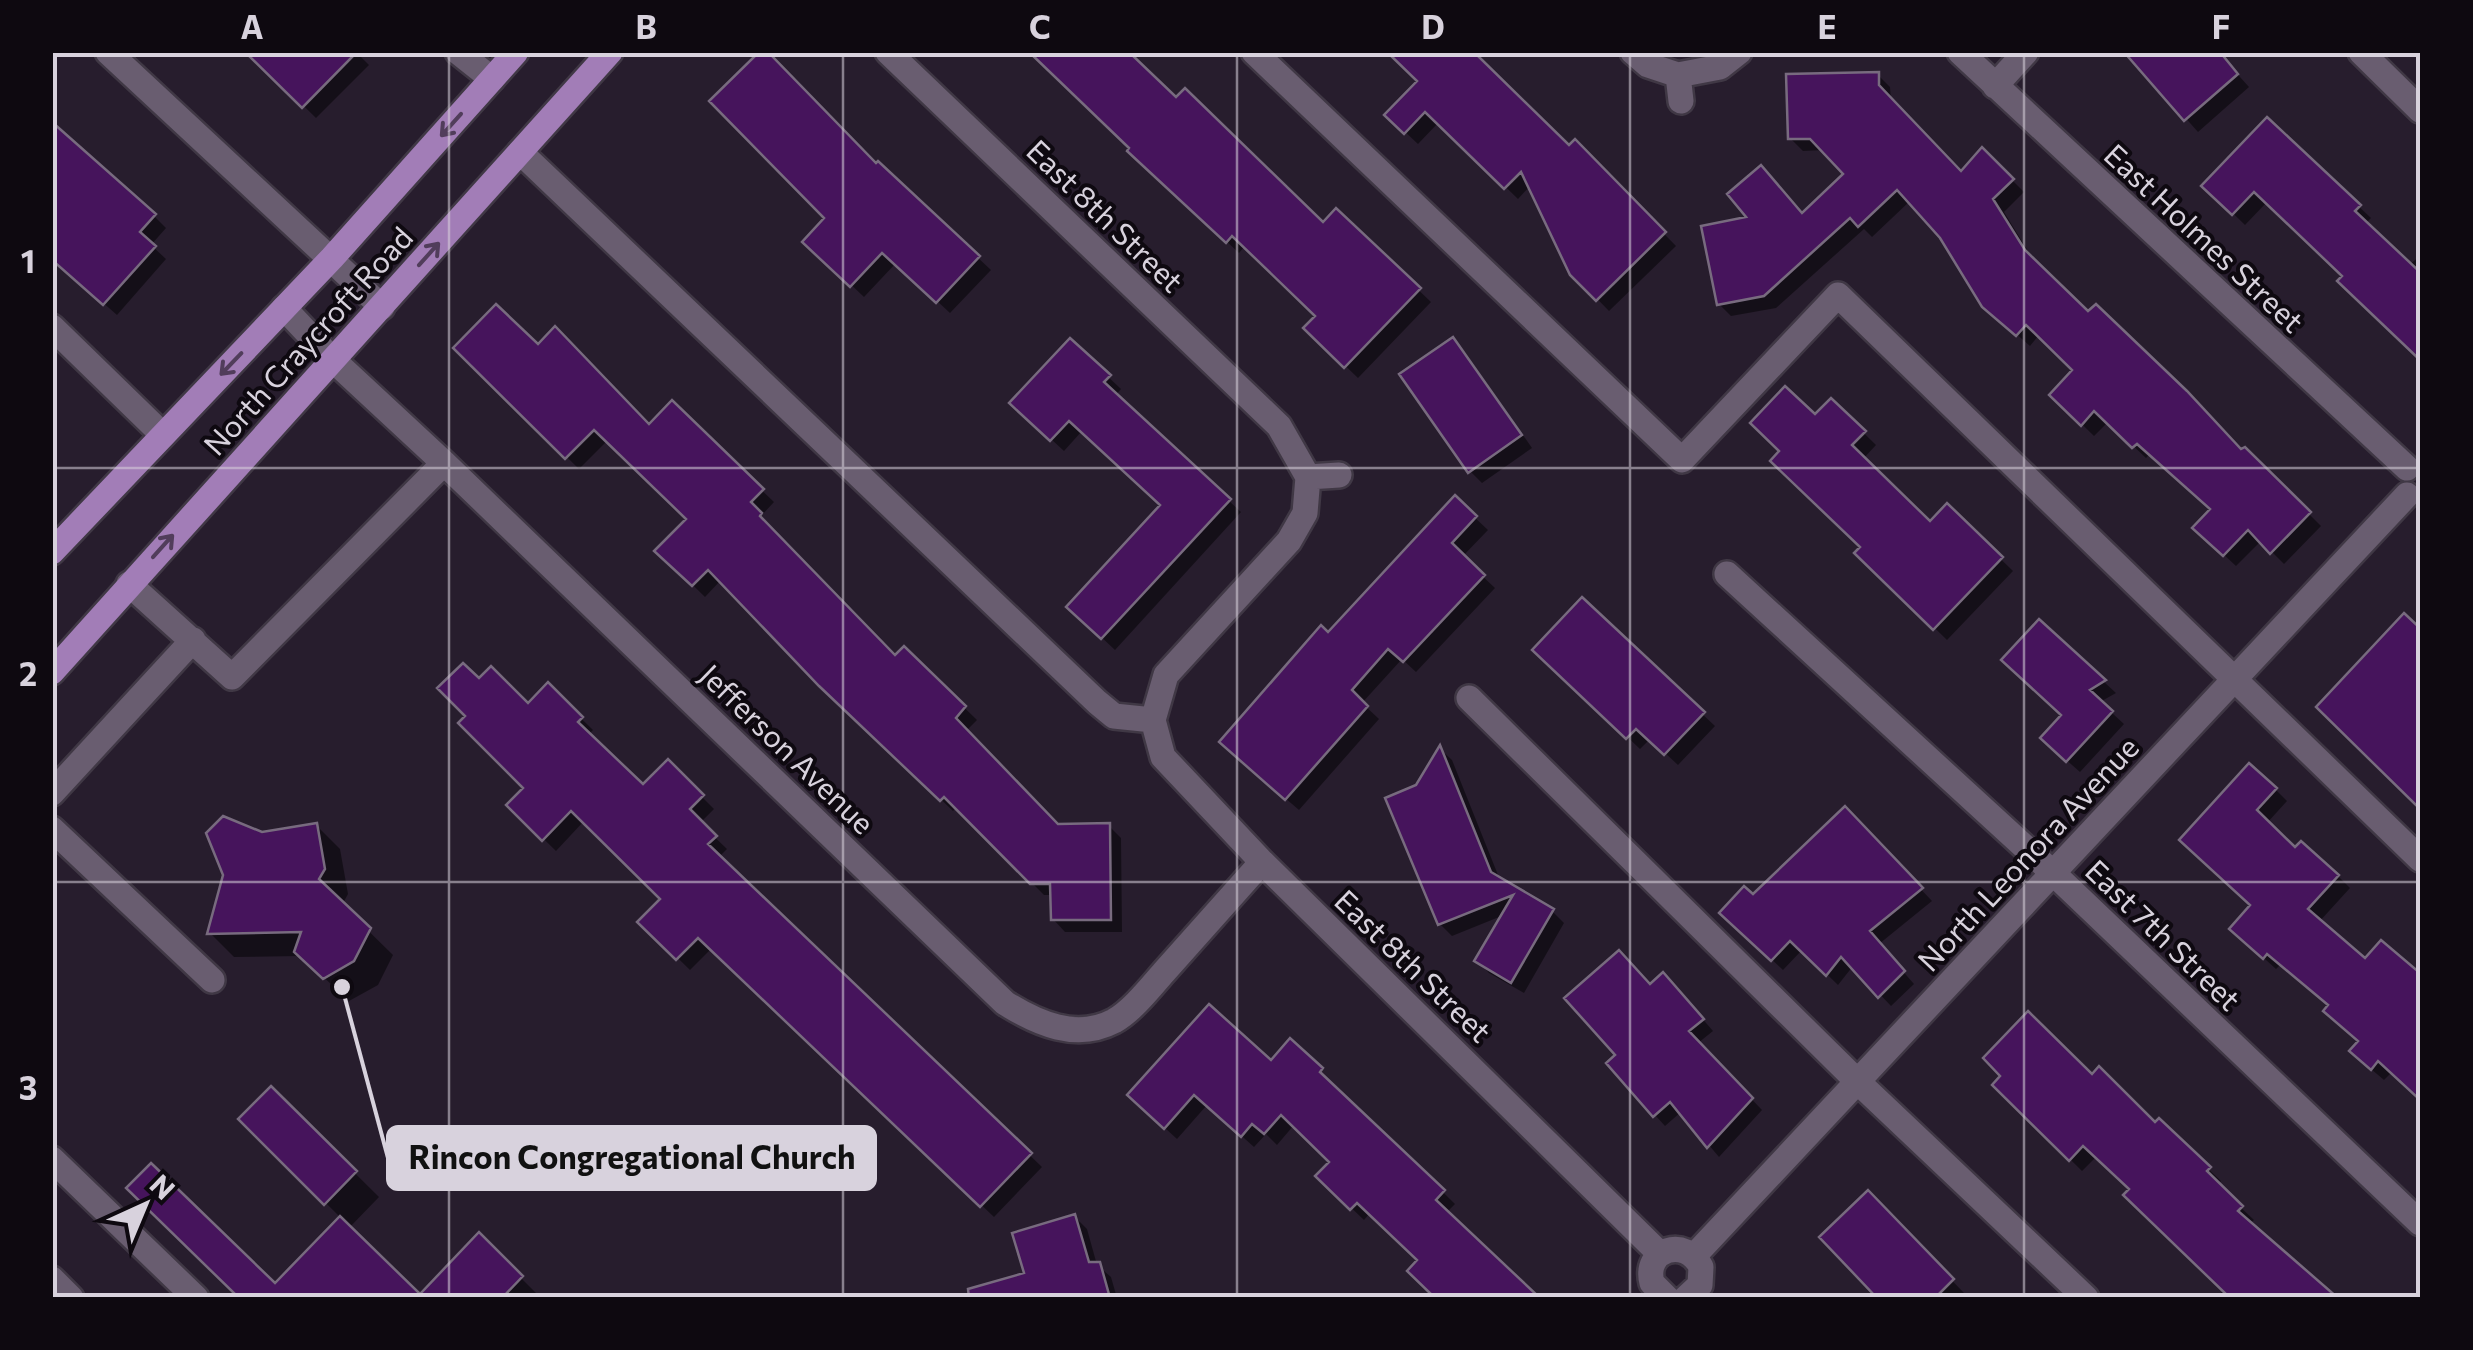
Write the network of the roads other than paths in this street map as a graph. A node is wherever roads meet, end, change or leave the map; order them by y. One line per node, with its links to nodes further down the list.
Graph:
1 (108, 52): 18 (street)
2 (458, 52): 13 (street)
3 (516, 52): 13 (main road, North Craycroft Road)
4 (610, 52): 17 (main road, North Craycroft Road)
5 (888, 52): 27 (street, East 8th Street)
6 (1254, 52): 34 (street)
7 (1633, 52): 12 (street)
8 (1739, 52): 12 (street)
9 (1960, 52): 14 (street, East Holmes Street)
10 (2026, 52): 14 (street)
11 (2361, 52): 16 (street)
12 (1678, 75): 15 (street)
13 (492, 80): 18 (main road, North Craycroft Road, one-way to 18)
14 (1995, 86): 25 (street, East Holmes Street)
15 (1680, 102)
16 (2420, 110)
17 (520, 152): 19 (main road, North Craycroft Road, one-way to 17); 36 (street)
18 (332, 258): 19 (street); 20 (main road, North Craycroft Road)
19 (382, 307): 22 (main road, North Craycroft Road)
20 (284, 308): 22 (street, Jefferson Avenue); 23 (main road, North Craycroft Road, one-way to 23)
21 (52, 327): 23 (street)
22 (332, 359): 24 (street, Jefferson Avenue); 31 (main road, North Craycroft Road, one-way to 22)
23 (164, 435): 29 (main road, North Craycroft Road)
24 (444, 463): 32 (street); 40 (street, Jefferson Avenue)
25 (2414, 464): 28 (street)
26 (1339, 475): 27 (street)
27 (1308, 477): 36 (street)
28 (2414, 498): 34 (street, North Leonora Avenue)
29 (52, 552)
30 (1726, 574): 41 (street, East 7th Street)
31 (129, 584): 32 (street); 33 (main road, North Craycroft Road)
32 (194, 640): 37 (street)
33 (52, 672)
34 (2236, 678): 39 (street); 41 (street, North Leonora Avenue)
35 (1469, 698): 43 (street)
36 (1154, 713): 40 (street, East 8th Street)
37 (52, 793)
38 (52, 829): 42 (street)
39 (2420, 859)
40 (1262, 862): 46 (street, East 8th Street)
41 (2053, 873): 43 (street, North Leonora Avenue); 45 (street, East 7th Street)
42 (212, 980)
43 (1858, 1082): 47 (street, North Leonora Avenue); 52 (street)
44 (52, 1159): 51 (street)
45 (2420, 1223)
46 (1660, 1254): 47 (street); 49 (street)
47 (1694, 1256): 49 (street)
48 (52, 1279): 50 (street)
49 (1678, 1295)
50 (71, 1298)
51 (196, 1298)
52 (2086, 1298)

